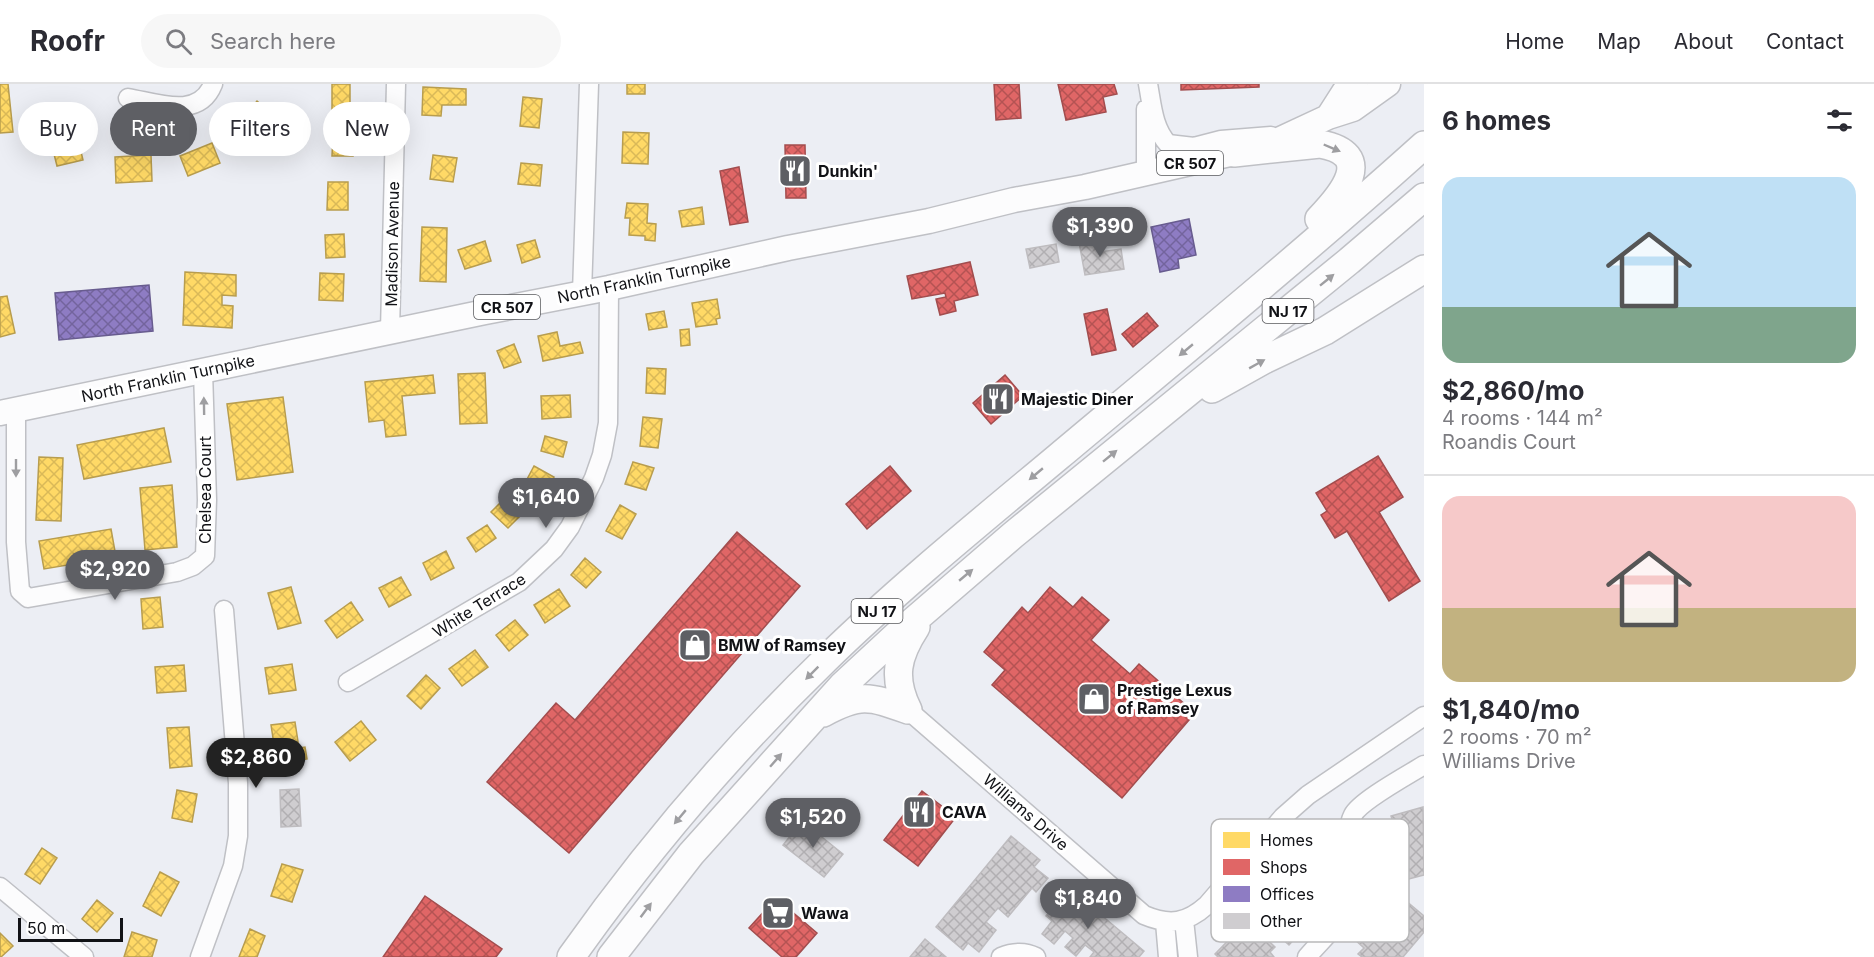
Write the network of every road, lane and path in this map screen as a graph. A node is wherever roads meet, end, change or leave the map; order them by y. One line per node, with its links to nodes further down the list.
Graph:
1 (213, 84): 7 (street)
2 (396, 84): 18 (street, Madison Avenue)
3 (589, 84): 16 (street)
4 (1147, 84): 9 (street); 12 (street)
5 (1355, 84): 8 (main road)
6 (1388, 84): 8 (main road, CR 507)
7 (128, 98)
8 (1328, 117): 9 (main road, CR 507)
9 (1291, 135): 11 (main road, CR 507)
10 (1424, 145): 17 (highway, NJ 17)
11 (1234, 153): 12 (main road, CR 507); 17 (highway, one-way to 17)
12 (1146, 173): 15 (main road, North Franklin Turnpike / CR 507)
13 (1424, 197): 21 (highway, NJ 17, one-way to 13)
14 (1424, 269): 21 (highway, one-way to 14)
15 (609, 288): 16 (main road, North Franklin Turnpike / CR 507); 24 (street, White Terrace)
16 (582, 293): 18 (main road, North Franklin Turnpike / CR 507)
17 (1231, 312): 38 (highway, NJ 17, one-way to 38)
18 (390, 331): 19 (main road, North Franklin Turnpike / CR 507)
19 (203, 371): 20 (main road, North Franklin Turnpike / CR 507); 20 (street, Chelsea Court, one-way to 19)
20 (8, 411)
21 (1151, 423): 22 (highway, NJ 17, one-way to 21)
22 (927, 609): 25 (highway); 27 (highway, NJ 17)
23 (225, 610): 37 (street)
24 (348, 682)
25 (908, 710): 27 (highway); 34 (street, Williams Drive)
26 (1424, 716): 29 (street)
27 (812, 720): 39 (highway, NJ 17, one-way to 27)
28 (1424, 765): 30 (street)
29 (1281, 819)
30 (1352, 819)
31 (0, 887): 36 (street)
32 (1211, 900): 33 (street)
33 (1184, 920): 34 (street); 43 (street)
34 (1165, 922): 42 (street)
35 (1320, 942): 44 (street)
36 (84, 957)
37 (200, 957)
38 (571, 957)
39 (611, 957)
40 (1001, 957): 41 (street)
41 (1036, 957)
42 (1168, 957)
43 (1188, 957)
44 (1307, 957)

